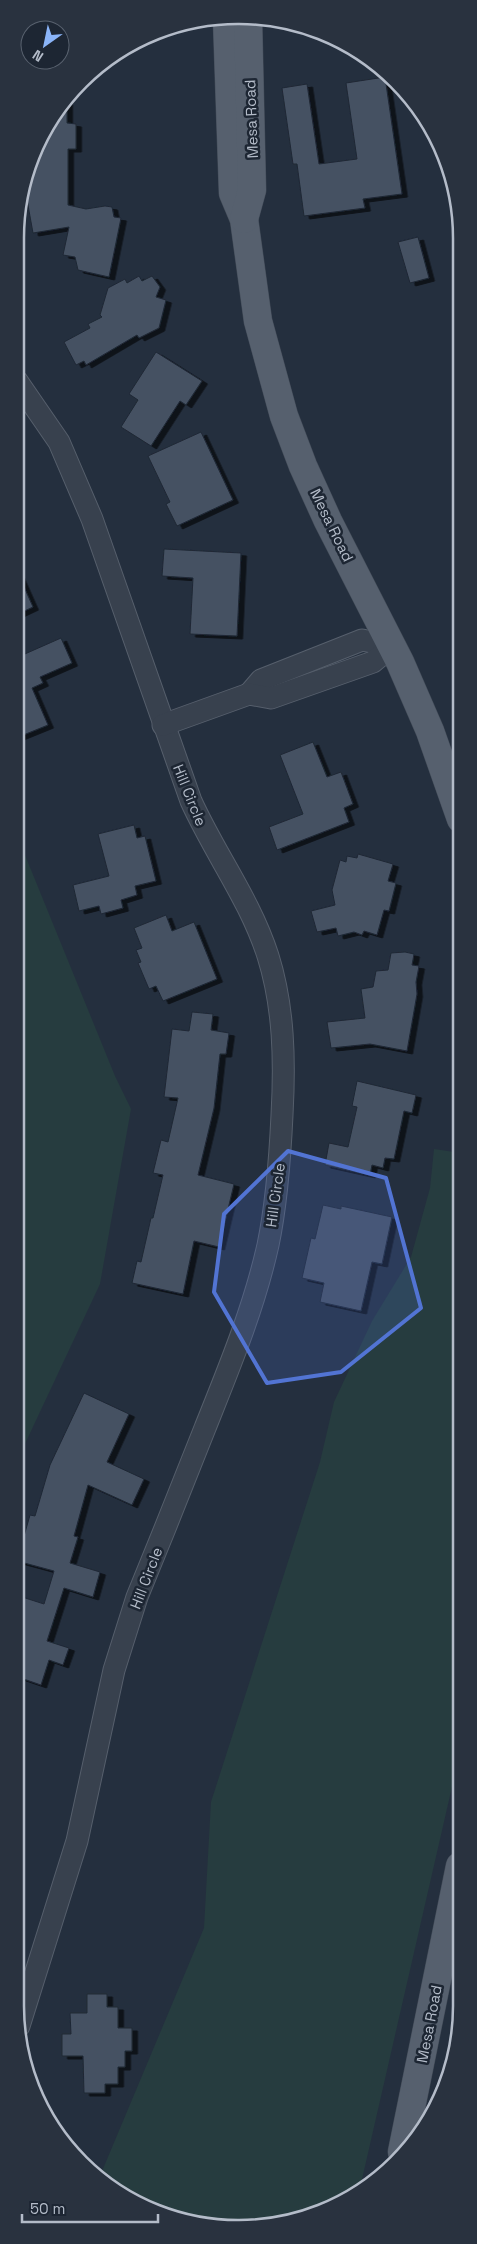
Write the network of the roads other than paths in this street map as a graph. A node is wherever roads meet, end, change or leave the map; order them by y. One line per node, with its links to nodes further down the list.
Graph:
1 (227, 24): 3 (main road, Mesa Road)
2 (248, 24): 3 (main road, Mesa Road)
3 (244, 219): 5 (main road, Mesa Road)
4 (24, 391): 9 (street, Hill Circle)
5 (392, 646): 6 (street); 7 (street); 10 (main road, Mesa Road)
6 (310, 660): 7 (street); 8 (street)
7 (318, 681): 8 (street)
8 (249, 694): 9 (street)
9 (163, 725): 12 (street, Hill Circle)
10 (453, 796)
11 (453, 1901): 13 (main road, Mesa Road)
12 (24, 2010)
13 (404, 2142)

